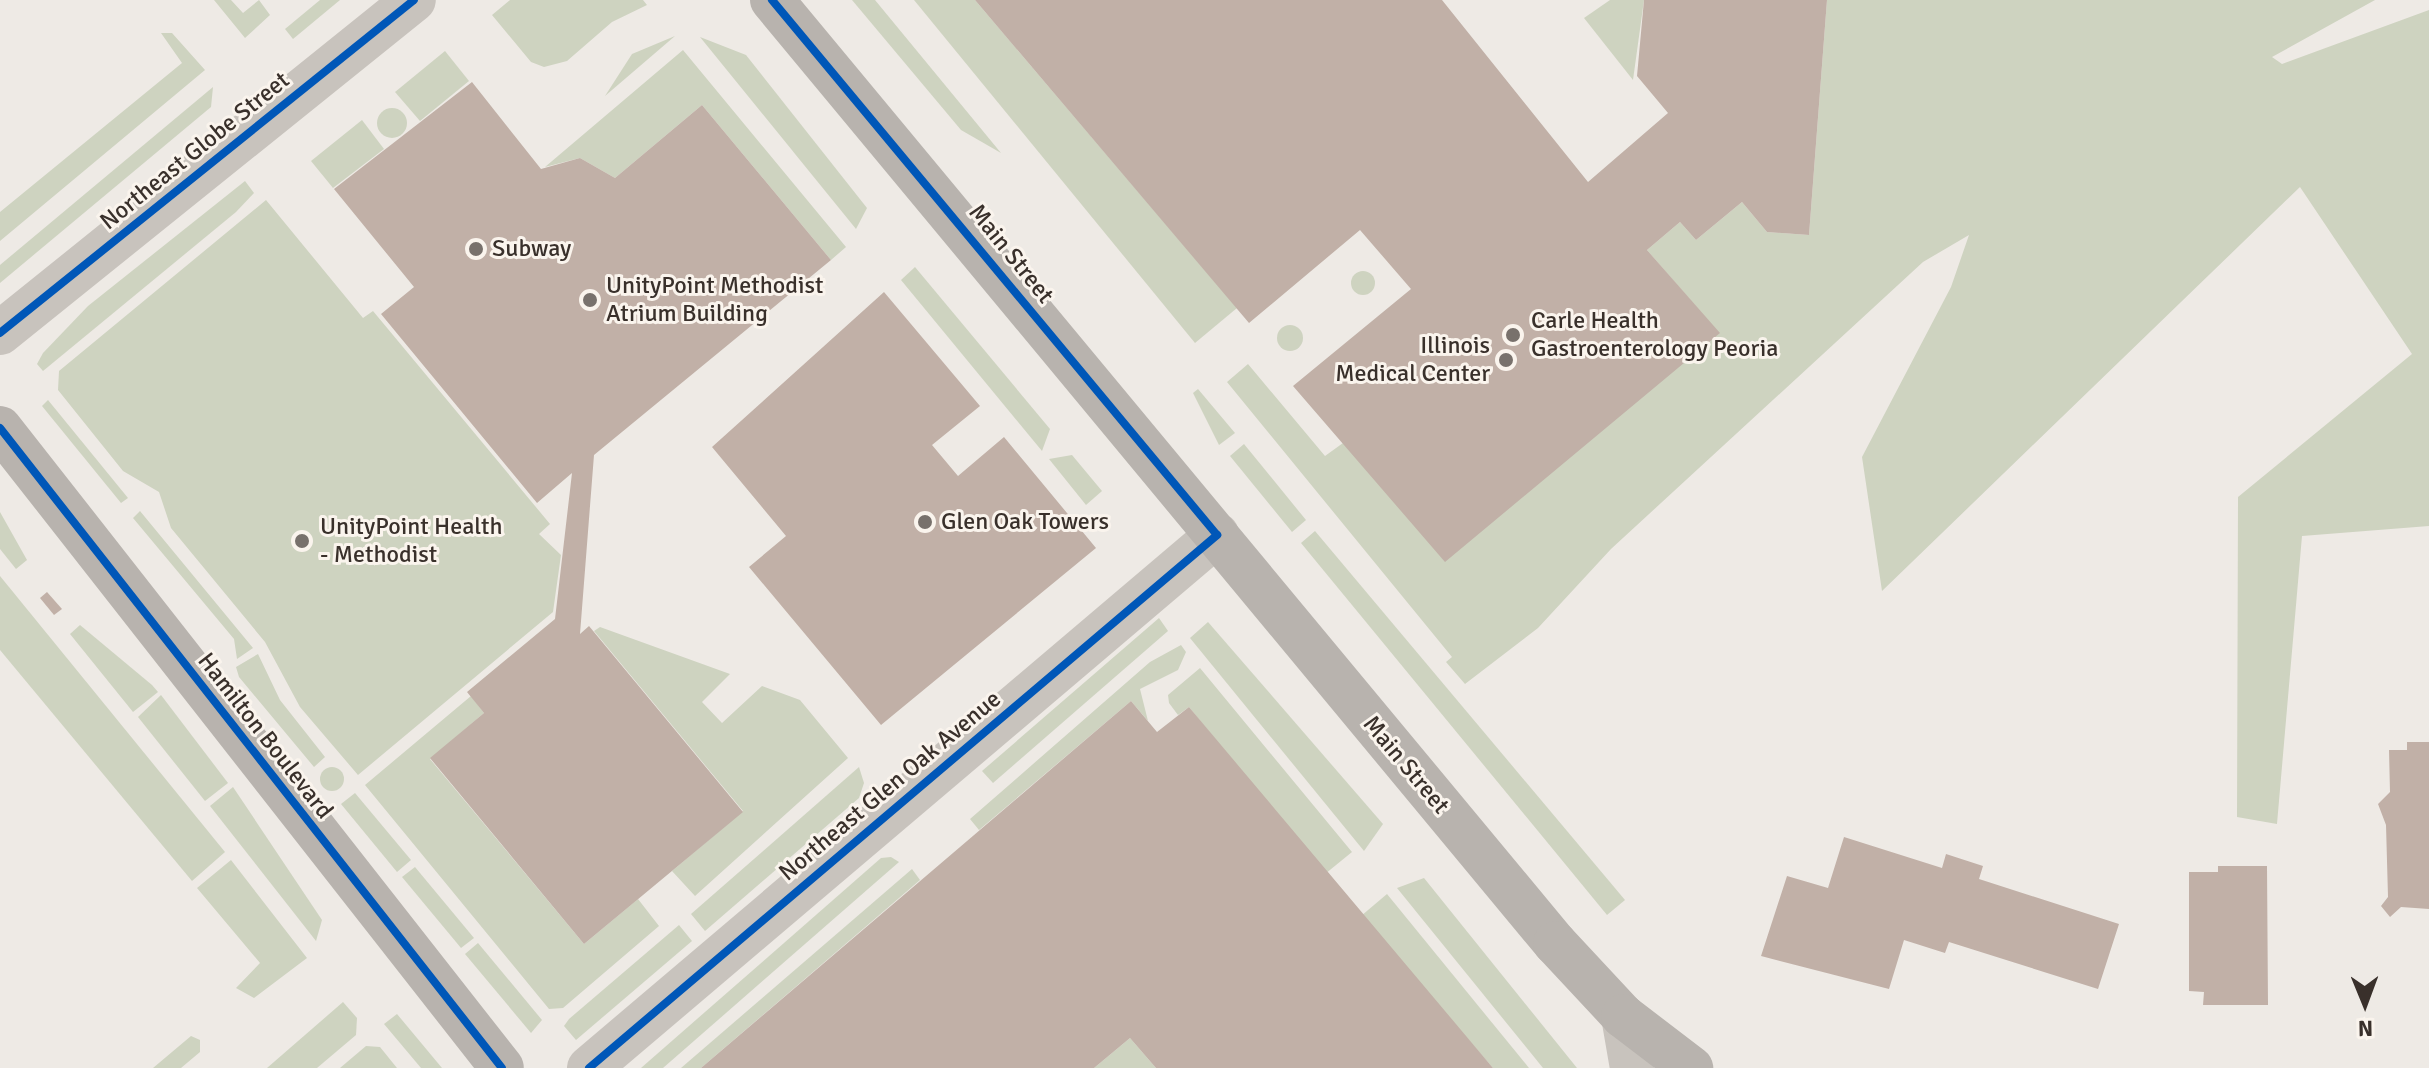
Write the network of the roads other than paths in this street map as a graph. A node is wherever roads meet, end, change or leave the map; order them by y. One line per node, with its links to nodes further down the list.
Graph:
1 (414, 0): 3 (street, Northeast Globe Street)
2 (772, 0): 5 (main road, Main Street)
3 (0, 333)
4 (0, 428): 7 (main road, Hamilton Boulevard)
5 (1217, 535): 6 (main road, Main Street); 8 (street, Northeast Glen Oak Avenue)
6 (1623, 1016): 9 (street); 10 (main road, Main Street)
7 (502, 1068)
8 (589, 1068)
9 (1632, 1068)
10 (1691, 1068)

